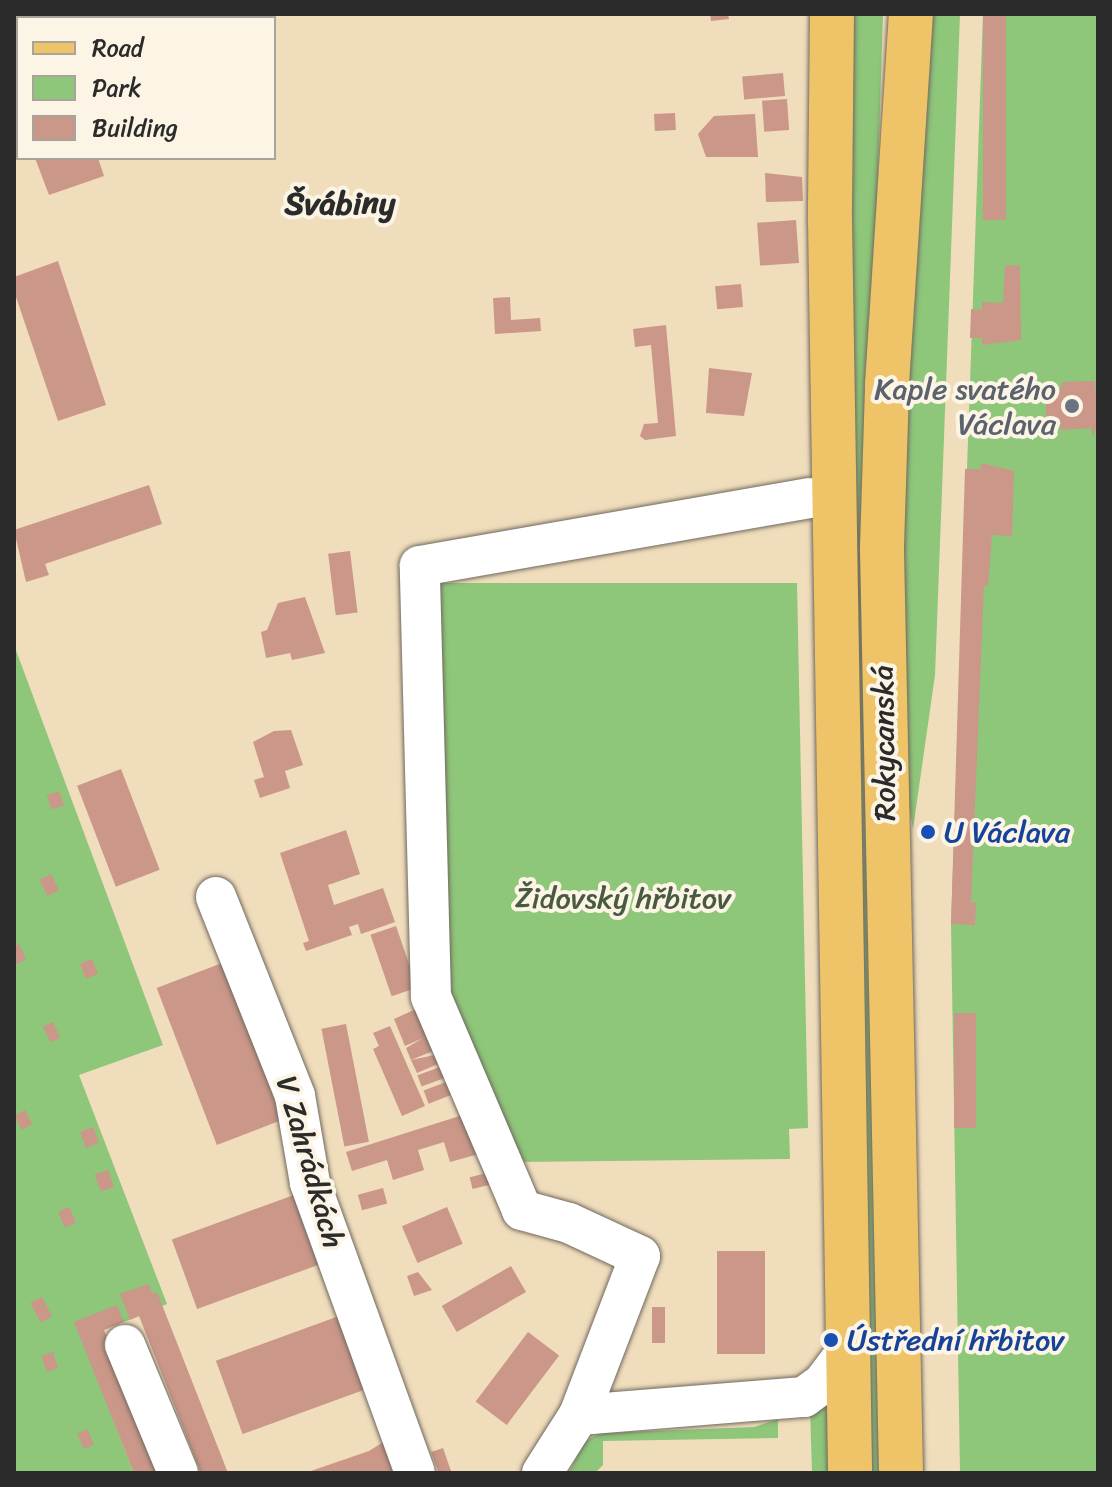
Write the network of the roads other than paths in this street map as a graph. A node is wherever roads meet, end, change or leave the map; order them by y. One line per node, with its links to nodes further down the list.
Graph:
1 (832, 14): 6 (main road, Rokycanská)
2 (911, 14): 12 (main road, Rokycanská)
3 (810, 498): 7 (street)
4 (216, 897): 9 (street, V Zahrádkách)
5 (125, 1345): 8 (street)
6 (848, 1350): 7 (street); 11 (main road, Rokycanská)
7 (579, 1415): 10 (street)
8 (178, 1473)
9 (415, 1473)
10 (542, 1473)
11 (850, 1473)
12 (901, 1473)

